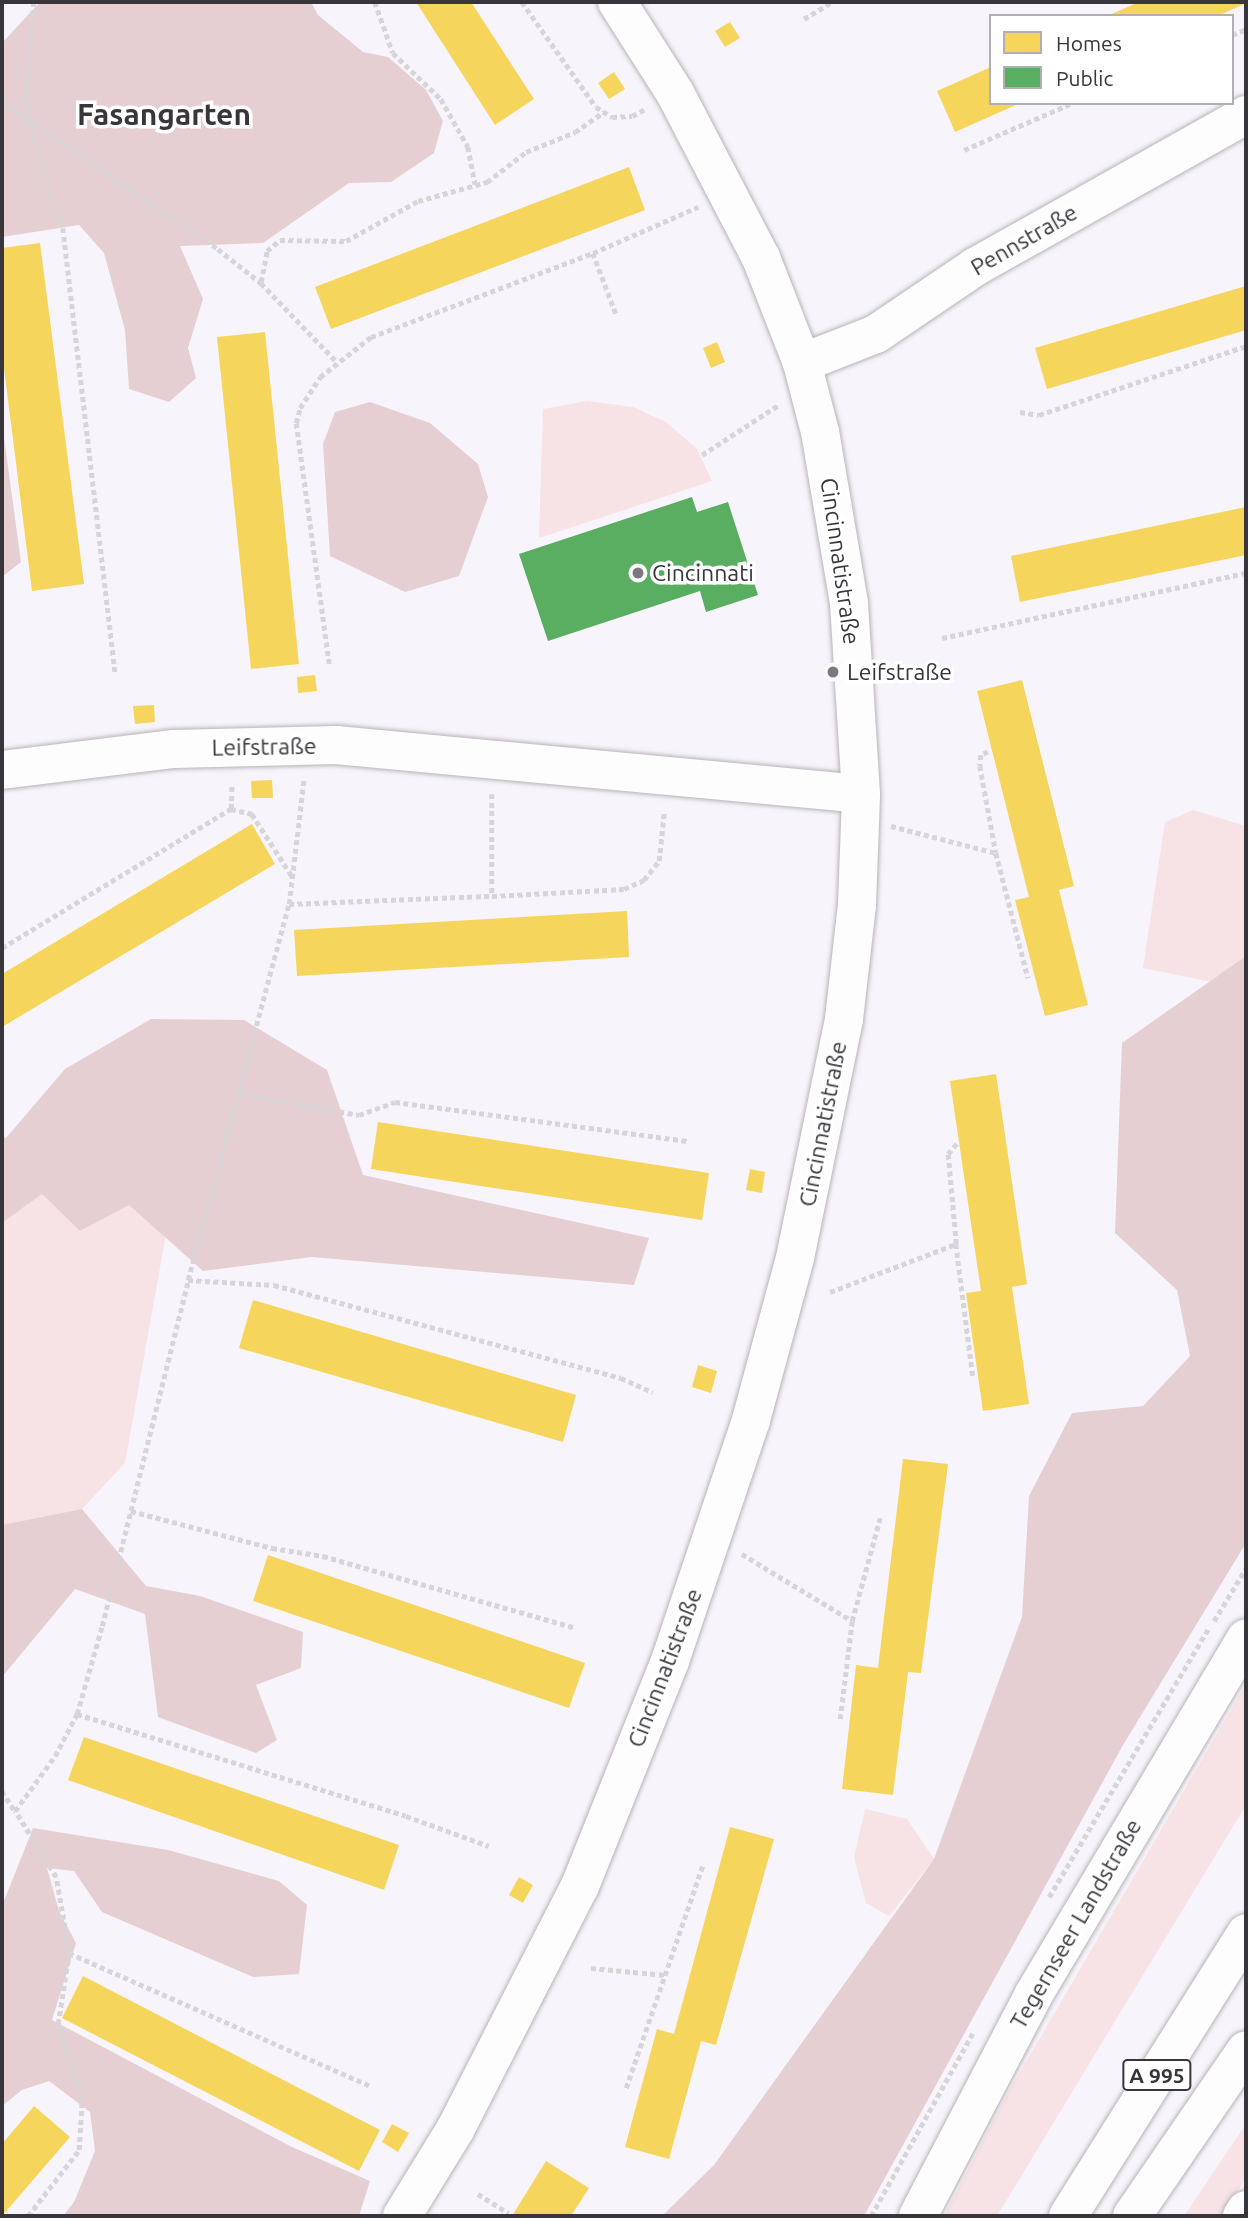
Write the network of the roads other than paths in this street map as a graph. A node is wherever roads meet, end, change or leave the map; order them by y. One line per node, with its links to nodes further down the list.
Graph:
1 (617, 2): 3 (main road, Cincinnatistraße)
2 (1246, 115): 3 (main road, Pennstraße)
3 (802, 363): 5 (main road, Cincinnatistraße)
4 (2, 770): 5 (main road, Leifstraße)
5 (860, 794): 10 (main road, Cincinnatistraße)
6 (1246, 1638): 11 (main road, Tegernseer Landstraße)
7 (1246, 1933): 12 (main road, A 995)
8 (1246, 2050): 13 (main road, A 995)
9 (1246, 2210): 14 (main road)
10 (402, 2216)
11 (918, 2216)
12 (1068, 2216)
13 (1132, 2216)
14 (1242, 2216)

